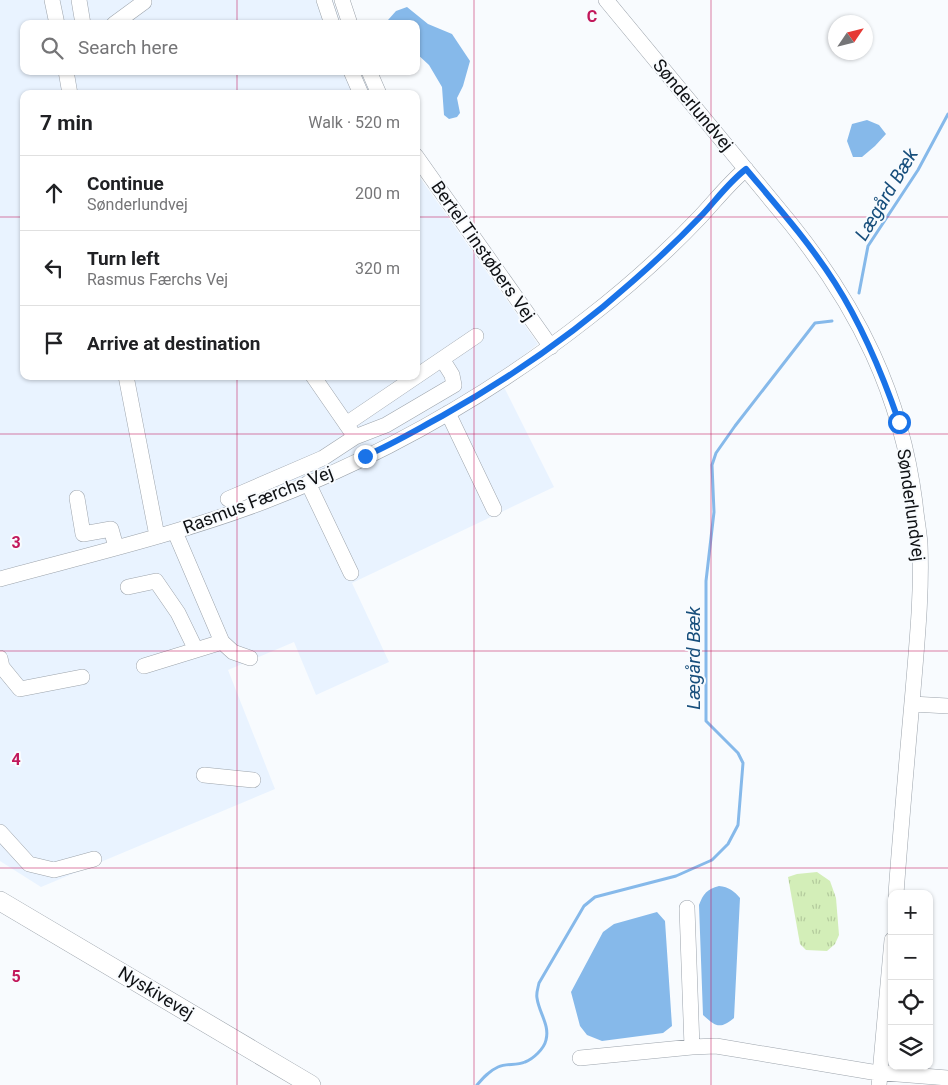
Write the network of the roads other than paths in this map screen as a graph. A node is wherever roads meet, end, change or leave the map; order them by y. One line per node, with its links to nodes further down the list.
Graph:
1 (52, 0): 7 (street)
2 (79, 0): 8 (street)
3 (143, 0): 9 (street)
4 (324, 0): 10 (street)
5 (342, 0): 11 (street)
6 (606, 0): 19 (street, Sønderlundvej)
7 (56, 20)
8 (82, 20)
9 (119, 20)
10 (331, 20)
11 (349, 20)
12 (67, 75): 15 (street)
13 (353, 75): 16 (street)
14 (371, 75): 17 (street)
15 (69, 90)
16 (359, 90)
17 (377, 90)
18 (420, 162): 21 (street, Bertel Tinstøbers Vej)
19 (746, 169): 21 (street, Rasmus Færchs Vej); 47 (street, Sønderlundvej)
20 (476, 336): 22 (street)
21 (551, 347): 27 (street, Rasmus Færchs Vej)
22 (442, 359): 23 (street); 29 (street)
23 (420, 374)
24 (127, 380): 36 (street)
25 (316, 380): 28 (street)
26 (411, 380): 28 (street)
27 (448, 413): 30 (street, Rasmus Færchs Vej); 34 (street)
28 (346, 424): 29 (street)
29 (355, 437): 30 (street); 33 (street)
30 (365, 456): 31 (street, Rasmus Færchs Vej)
31 (308, 483): 35 (street, Rasmus Færchs Vej); 38 (street)
32 (77, 498): 37 (street)
33 (228, 499)
34 (494, 509)
35 (175, 532): 36 (street, Rasmus Færchs Vej); 41 (street, Rasmus Færchs Vej)
36 (157, 536): 37 (street, Rasmus Færchs Vej)
37 (116, 547): 39 (street, Rasmus Færchs Vej)
38 (351, 573)
39 (0, 579)
40 (128, 587): 42 (street)
41 (222, 642): 42 (street); 44 (street)
42 (196, 650): 45 (street)
43 (0, 658): 46 (street)
44 (250, 658)
45 (144, 666)
46 (82, 677)
47 (912, 704): 48 (street); 53 (street, Sønderlundvej)
48 (948, 706)
49 (204, 775): 50 (street)
50 (253, 780)
51 (0, 832): 52 (street)
52 (94, 860)
53 (896, 890)
54 (0, 901): 61 (main road, Nyskivevej)
55 (687, 908): 57 (street)
56 (889, 980): 60 (street)
57 (692, 1046): 58 (street); 60 (street)
58 (580, 1058)
59 (948, 1078): 60 (street)
60 (880, 1079)
61 (311, 1085)

